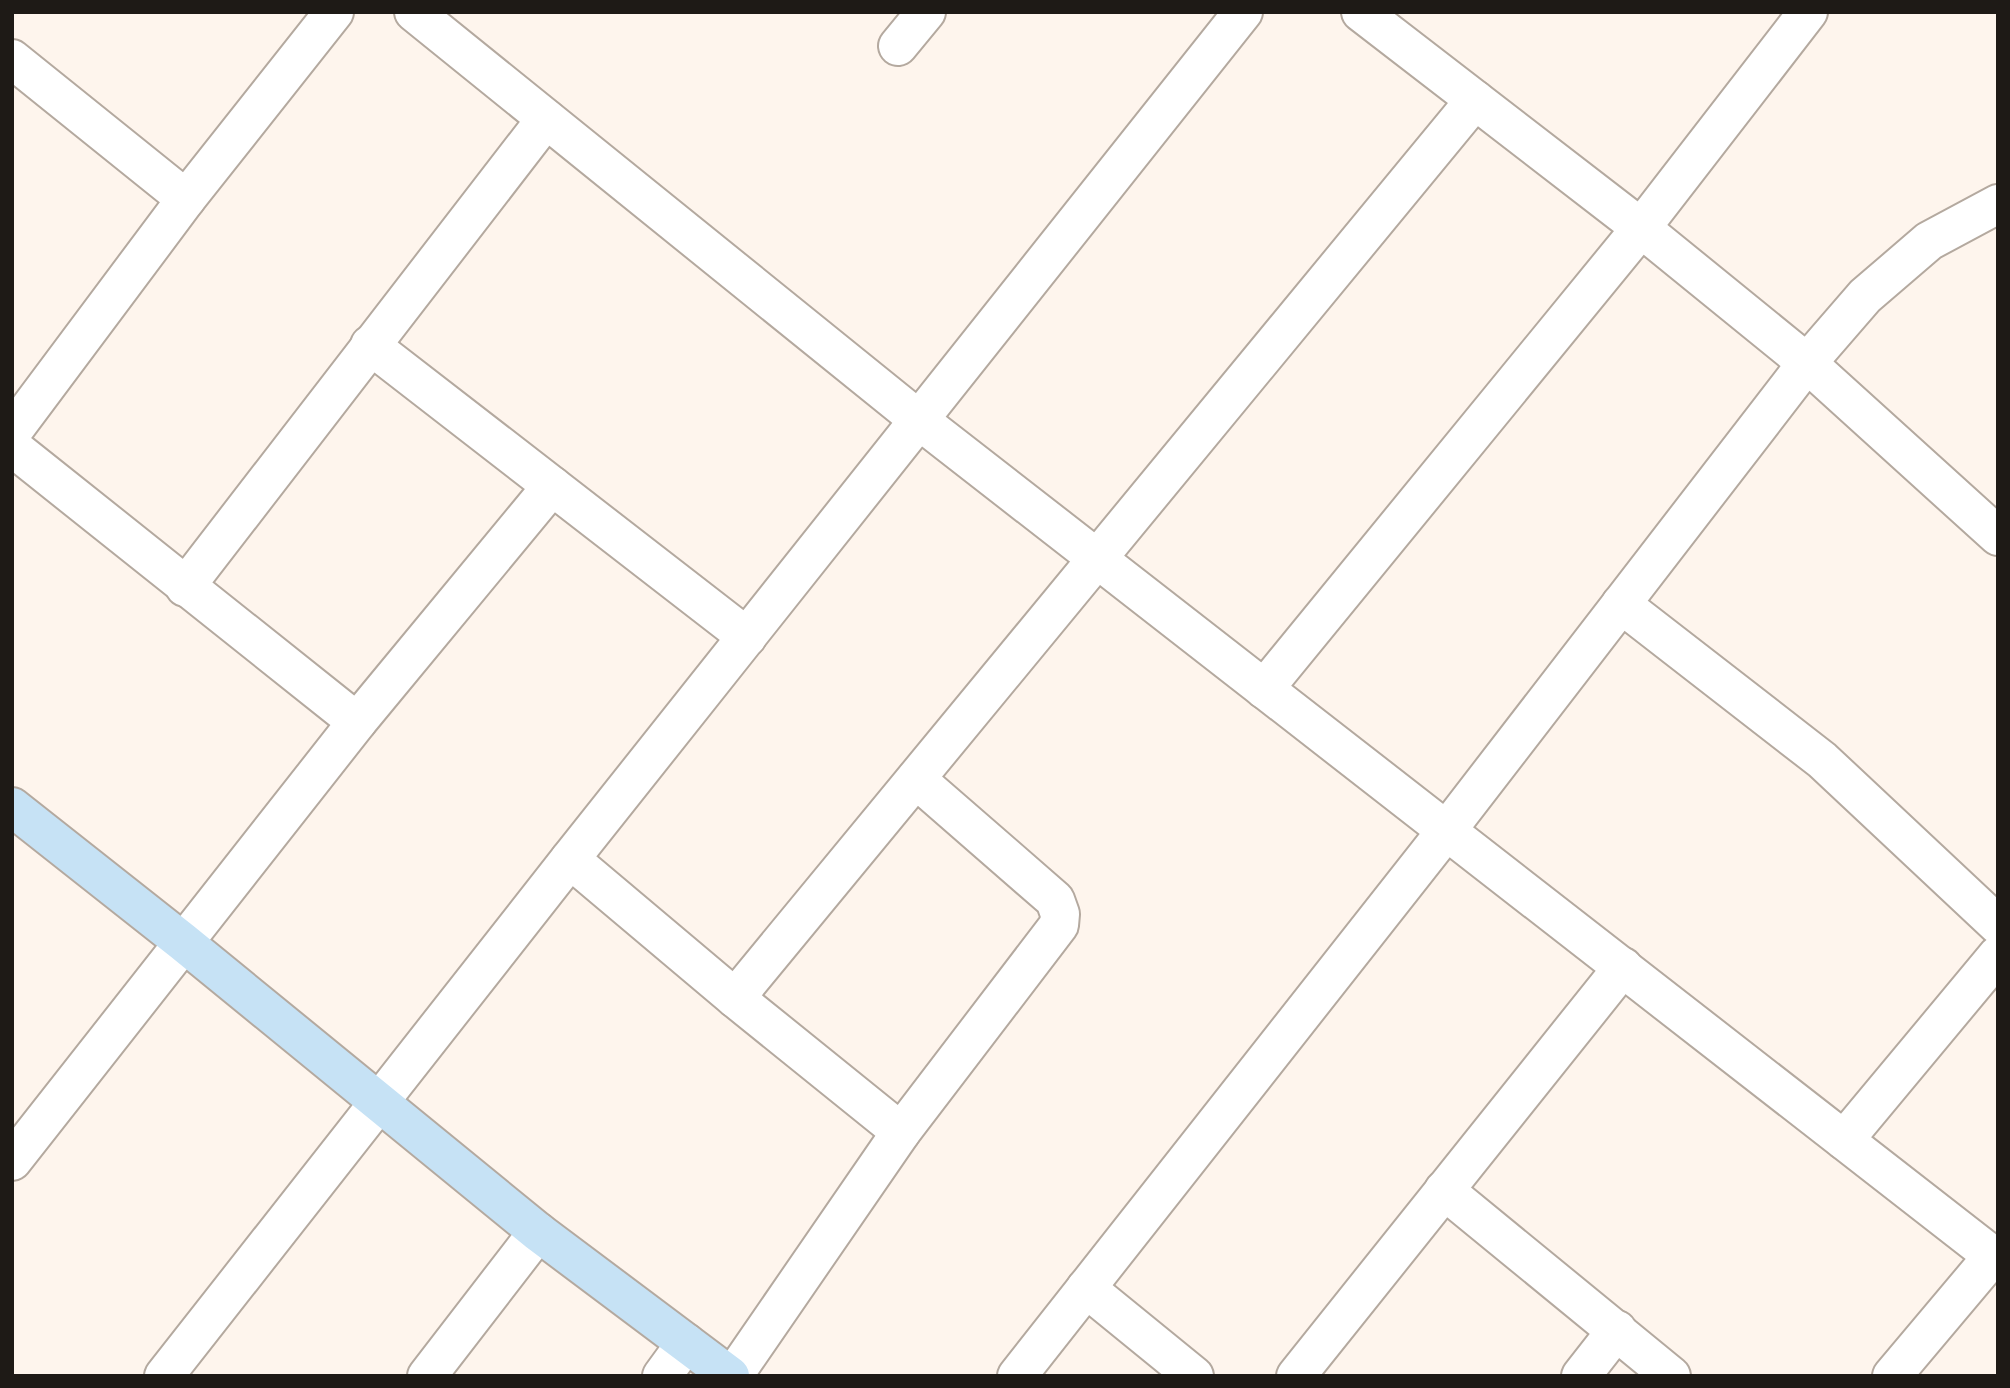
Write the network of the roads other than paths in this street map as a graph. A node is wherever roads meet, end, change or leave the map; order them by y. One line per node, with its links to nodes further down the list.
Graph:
1 (334, 12): 11 (street)
2 (414, 12): 10 (street)
3 (926, 12): 7 (street)
4 (1243, 12): 16 (street)
5 (1361, 12): 9 (street)
6 (1791, 19): 13 (street)
7 (898, 46)
8 (12, 59): 11 (street)
9 (1475, 100): 13 (street); 21 (street)
10 (546, 119): 14 (street); 16 (street)
11 (186, 199): 17 (street)
12 (1998, 204): 15 (street)
13 (1641, 228): 15 (street); 25 (street)
14 (370, 345): 19 (street); 22 (street)
15 (1807, 363): 20 (street); 23 (street)
16 (919, 420): 21 (street); 24 (street)
17 (12, 432)
18 (12, 447): 22 (street)
19 (552, 486): 24 (street); 26 (street)
20 (1998, 536)
21 (1097, 559): 25 (street); 27 (street)
22 (185, 587): 26 (street)
23 (1621, 604): 29 (street); 31 (street)
24 (747, 637): 30 (street)
25 (1264, 689): 29 (street)
26 (357, 722): 32 (street)
27 (916, 779): 35 (street); 37 (street)
28 (12, 807): 32 (street)
29 (1447, 831): 34 (street); 43 (street)
30 (570, 859): 35 (street); 36 (street)
31 (1998, 925)
32 (183, 942): 36 (street); 39 (street)
33 (1998, 955): 38 (street)
34 (1623, 967): 38 (street); 40 (street)
35 (735, 998): 37 (street)
36 (379, 1102): 41 (street); 46 (street)
37 (901, 1132): 49 (street)
38 (1844, 1140): 42 (street)
39 (12, 1161)
40 (1444, 1190): 44 (street); 52 (street)
41 (538, 1232): 45 (street); 47 (street)
42 (1995, 1258): 55 (street)
43 (1086, 1288): 50 (street); 51 (street)
44 (1617, 1330): 53 (street); 54 (street)
45 (686, 1343): 48 (street); 49 (street)
46 (164, 1376)
47 (427, 1376)
48 (662, 1376)
49 (731, 1376)
50 (1017, 1376)
51 (1194, 1376)
52 (1296, 1376)
53 (1581, 1376)
54 (1671, 1376)
55 (1892, 1376)

